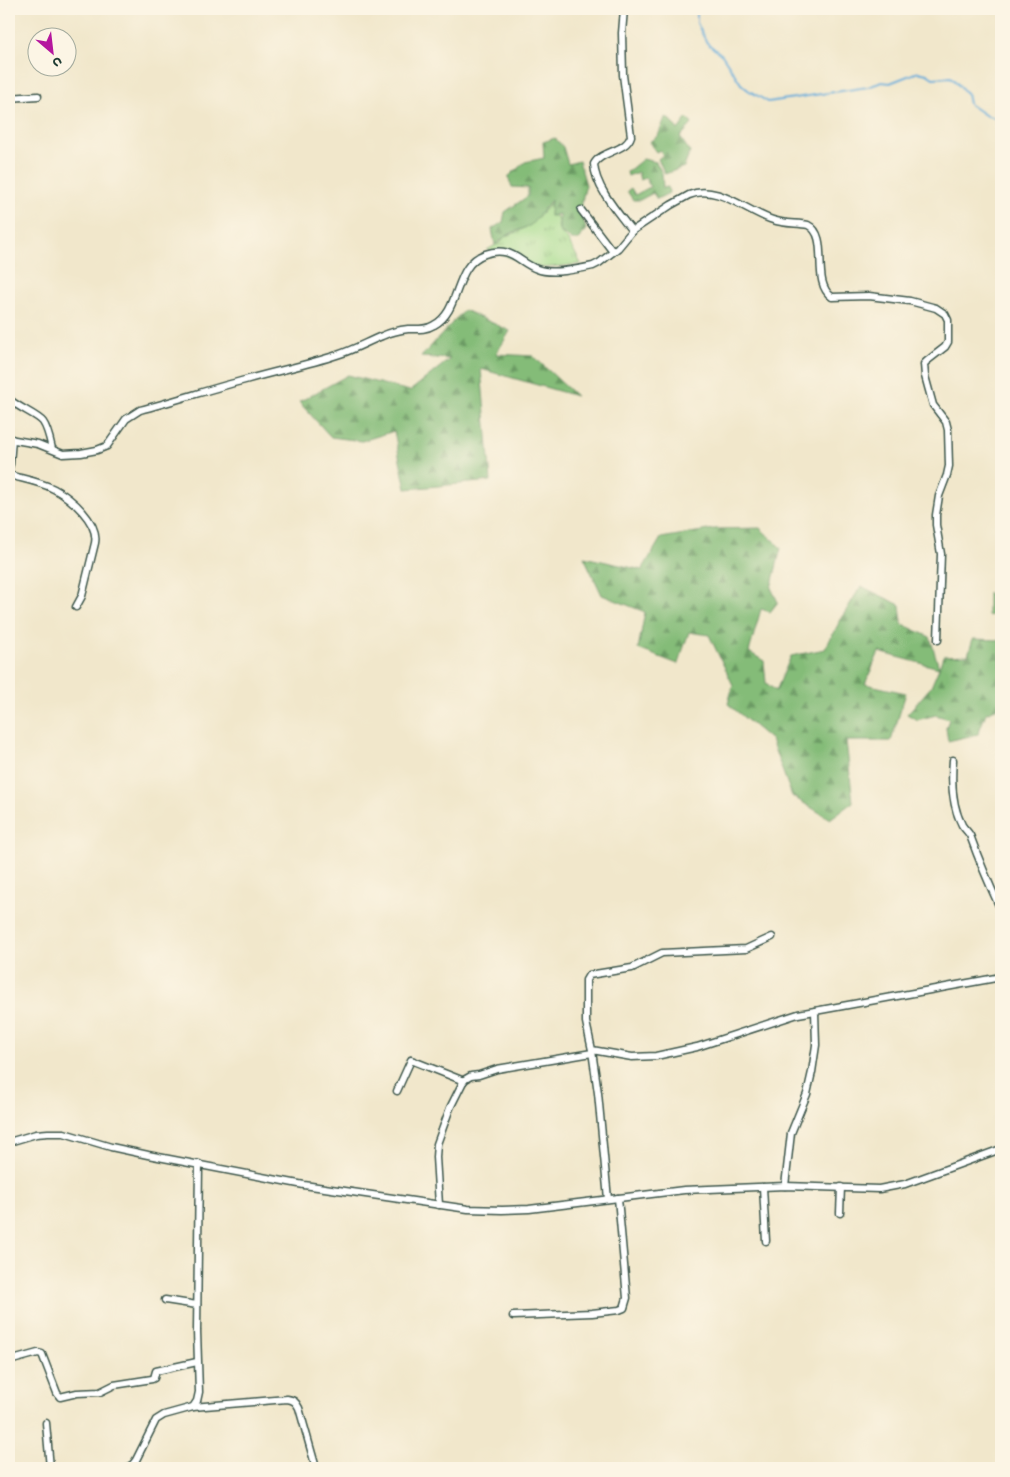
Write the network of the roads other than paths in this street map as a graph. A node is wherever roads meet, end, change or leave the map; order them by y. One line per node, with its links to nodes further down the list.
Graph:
1 (624, 9): 5 (street)
2 (38, 96): 3 (street)
3 (9, 98)
4 (581, 210): 6 (street)
5 (632, 230): 6 (street); 13 (street)
6 (613, 252): 9 (street)
7 (9, 399): 9 (street)
8 (10, 439): 9 (street); 10 (street)
9 (52, 449)
10 (9, 467)
11 (9, 476): 12 (street)
12 (76, 607)
13 (938, 640)
14 (953, 760): 15 (street)
15 (1001, 910)
16 (772, 937): 19 (street)
17 (1001, 976): 18 (street)
18 (815, 1011): 19 (street); 25 (street)
19 (592, 1052): 20 (street); 29 (street)
20 (464, 1081): 21 (street); 30 (street)
21 (397, 1091)
22 (9, 1142): 24 (street)
23 (1001, 1149): 27 (street)
24 (198, 1164): 30 (street); 34 (street)
25 (785, 1186): 26 (street); 27 (street)
26 (763, 1187): 28 (street); 32 (street)
27 (841, 1187): 31 (street)
28 (618, 1198): 29 (street); 35 (street)
29 (608, 1199): 30 (street)
30 (439, 1205)
31 (840, 1213)
32 (766, 1241)
33 (165, 1300): 34 (street)
34 (197, 1305): 37 (street)
35 (513, 1316)
36 (9, 1361): 37 (street)
37 (197, 1362): 38 (street)
38 (193, 1407): 41 (street); 42 (street)
39 (46, 1423): 40 (street)
40 (50, 1468)
41 (127, 1468)
42 (316, 1468)

